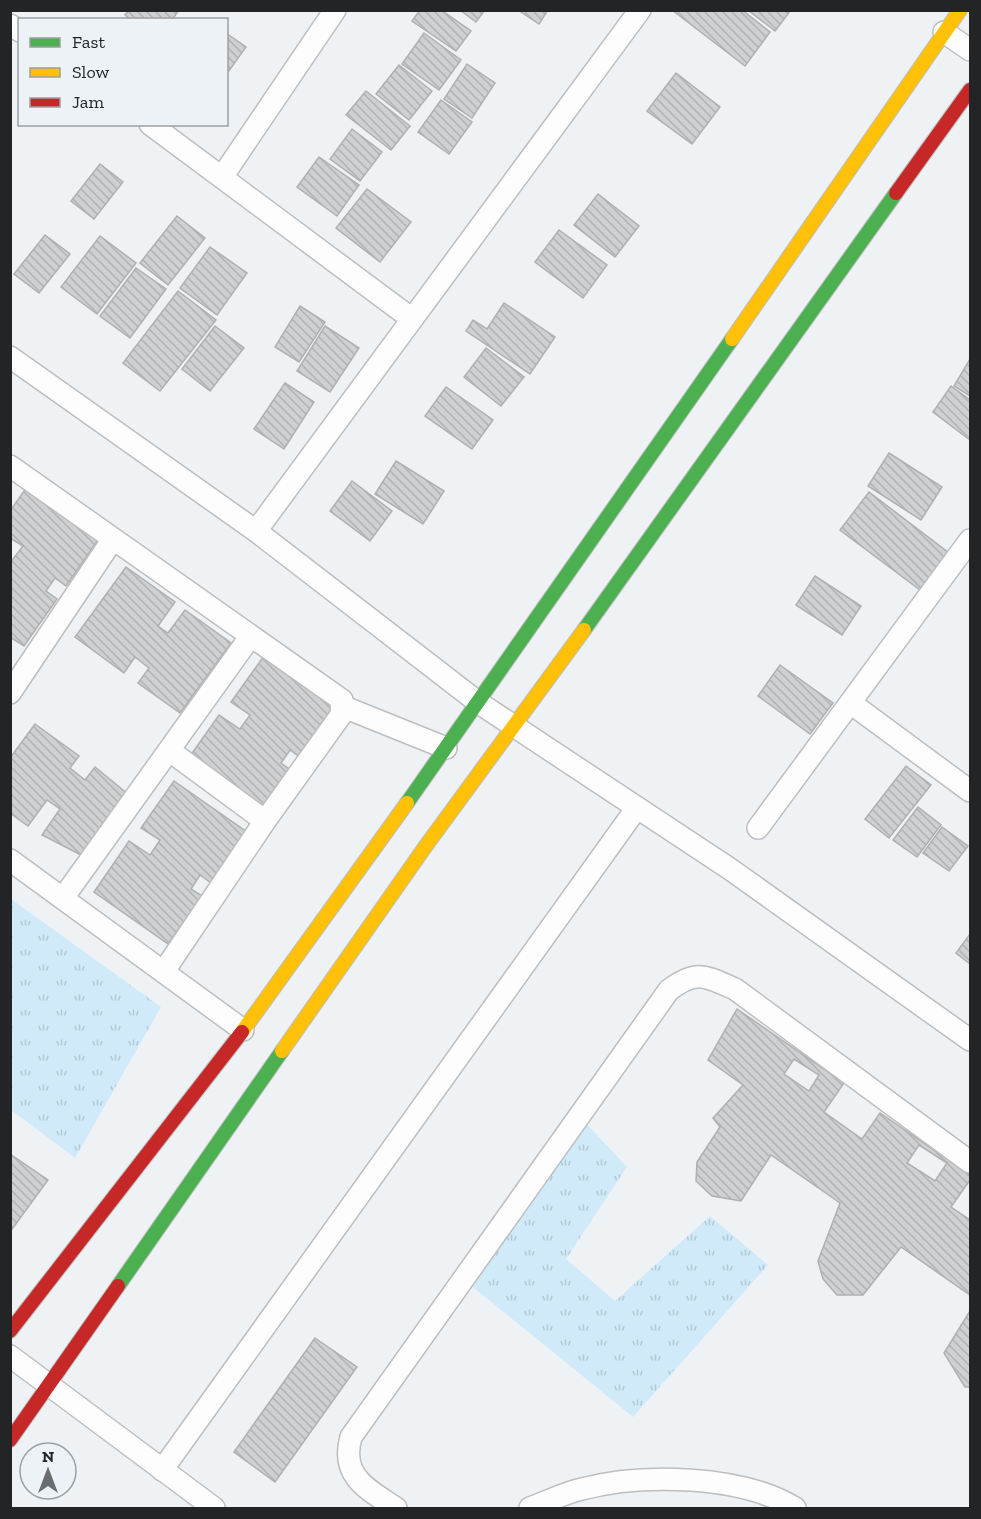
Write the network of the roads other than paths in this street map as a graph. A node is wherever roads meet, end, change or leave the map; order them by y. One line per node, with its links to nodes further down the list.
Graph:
1 (335, 10): 8 (street)
2 (640, 10): 9 (street)
3 (960, 10): 4 (street)
4 (944, 32): 5 (street); 18 (street)
5 (970, 50)
6 (970, 90): 21 (street)
7 (153, 126): 8 (street)
8 (222, 177): 9 (street)
9 (412, 319): 12 (street)
10 (10, 357): 12 (street)
11 (12, 470): 13 (street)
12 (256, 531): 18 (street)
13 (113, 539): 15 (street); 16 (street)
14 (970, 540): 19 (street)
15 (250, 637): 20 (street); 23 (street)
16 (17, 667): 17 (street)
17 (10, 693)
18 (479, 703): 21 (street); 22 (street)
19 (852, 704): 24 (street); 27 (street)
20 (344, 707): 22 (street); 26 (street)
21 (514, 728): 25 (street); 36 (street)
22 (446, 748): 31 (street)
23 (170, 752): 26 (street); 29 (street)
24 (970, 791)
25 (636, 808): 32 (street); 38 (street)
26 (265, 821): 30 (street)
27 (758, 828)
28 (10, 860): 29 (street)
29 (63, 898): 30 (street)
30 (164, 971): 31 (street)
31 (243, 1030): 34 (street)
32 (970, 1040)
33 (970, 1162): 40 (street)
34 (10, 1332)
35 (10, 1356): 36 (street)
36 (50, 1386): 37 (street); 38 (street)
37 (10, 1440)
38 (162, 1470): 39 (street)
39 (214, 1509)
40 (396, 1509)
41 (530, 1509): 42 (street)
42 (795, 1509)

